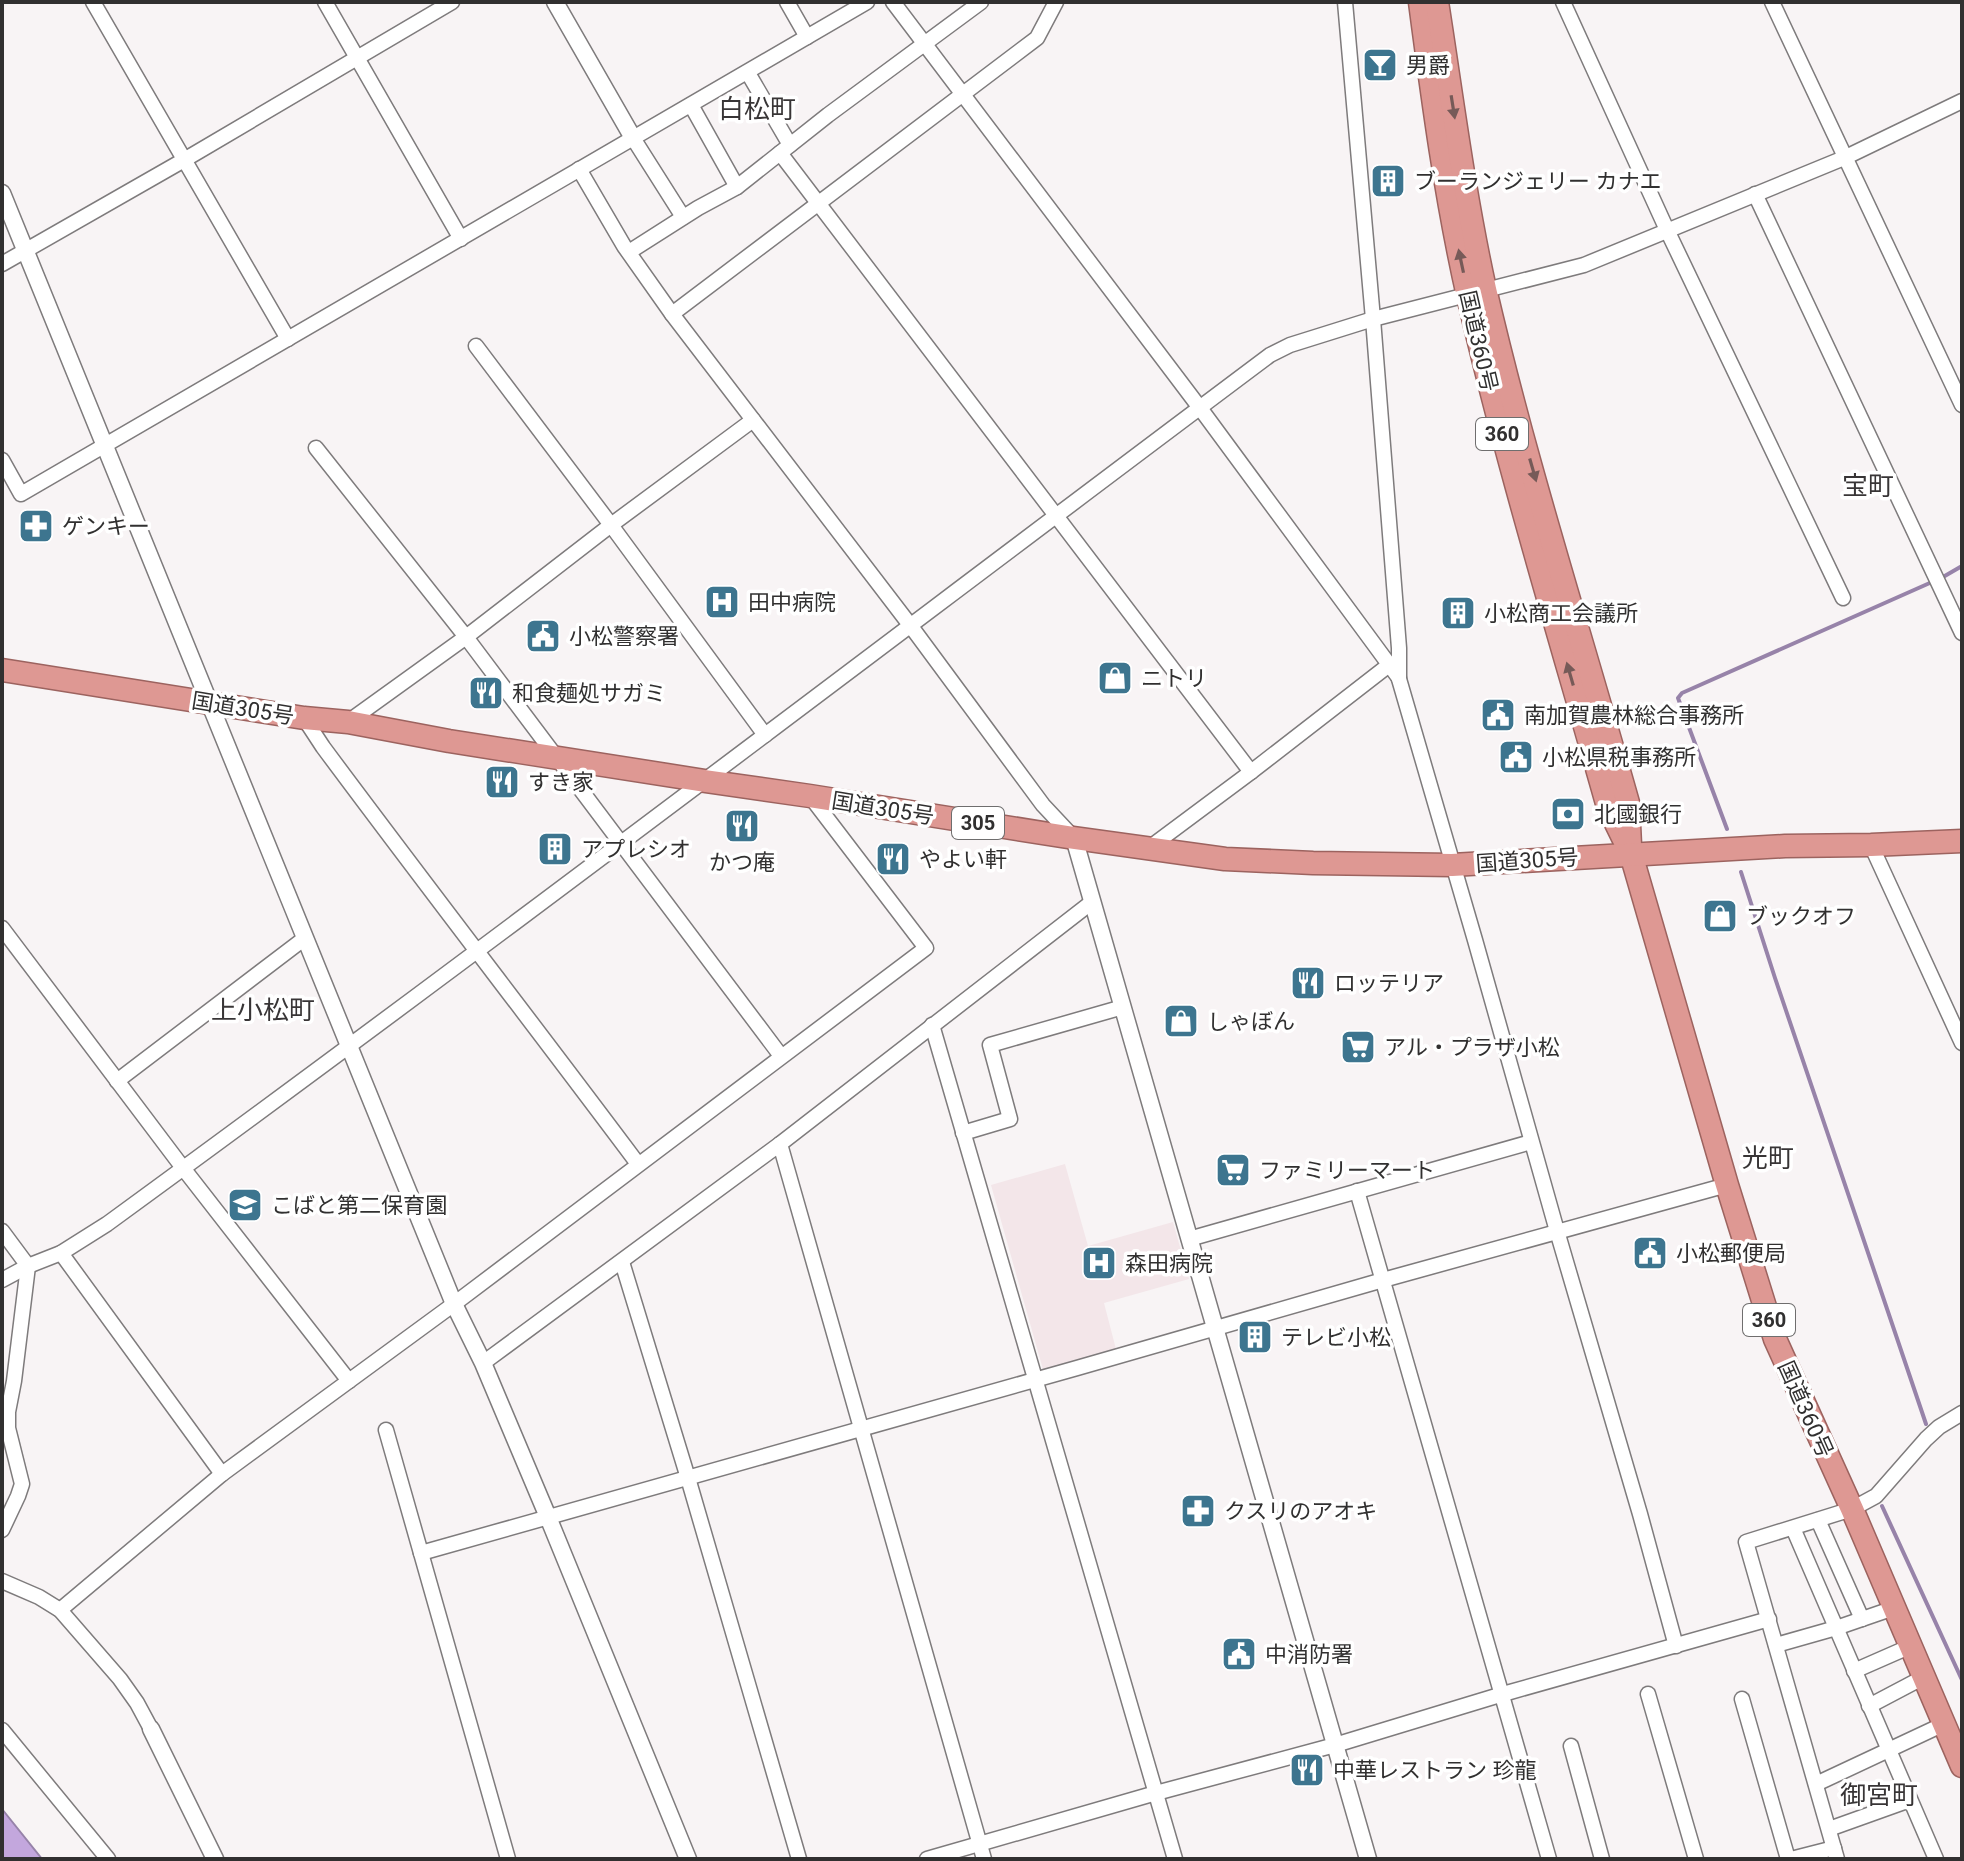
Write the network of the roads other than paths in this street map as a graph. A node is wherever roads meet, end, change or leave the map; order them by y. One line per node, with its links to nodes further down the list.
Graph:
1 (93, 2): 25 (street)
2 (325, 2): 17 (street)
3 (452, 2): 17 (street)
4 (555, 2): 22 (street)
5 (787, 2): 15 (street)
6 (867, 2): 15 (street)
7 (893, 2): 16 (street)
8 (981, 2): 16 (street)
9 (1056, 2): 19 (street)
10 (1345, 2): 39 (street)
11 (1420, 2): 37 (highway, 国道360号 / 360, one-way to 11)
12 (1437, 2): 37 (highway, 国道360号 / 360, one-way to 37)
13 (1563, 2): 32 (street)
14 (1772, 2): 24 (street)
15 (807, 37): 18 (street)
16 (925, 46): 19 (street); 23 (street)
17 (357, 57): 25 (street); 33 (street)
18 (748, 73): 21 (street); 23 (street)
19 (962, 93): 30 (street); 43 (street)
20 (1962, 101): 24 (street)
21 (691, 105): 22 (street); 27 (street)
22 (633, 138): 26 (street); 31 (street)
23 (785, 149): 27 (street); 30 (street)
24 (1844, 158): 29 (street); 42 (street)
25 (184, 160): 34 (street); 40 (street)
26 (579, 169): 33 (street); 35 (street)
27 (737, 187): 31 (street)
28 (2, 193): 34 (street)
29 (1755, 194): 32 (street); 52 (street)
30 (819, 205): 38 (street); 48 (street)
31 (683, 217): 35 (street)
32 (1667, 230): 37 (street); 50 (street)
33 (461, 239): 40 (street)
34 (25, 251): 36 (street); 45 (street)
35 (629, 252): 38 (street)
36 (2, 264)
37 (1477, 292): 39 (street); 70 (highway, 国道360号 / 360)
38 (672, 314): 44 (street)
39 (1373, 319): 43 (street); 56 (street)
40 (288, 339): 45 (street)
41 (476, 346): 49 (street)
42 (1962, 405)
43 (1200, 408): 48 (street); 54 (street)
44 (753, 420): 49 (street); 51 (street)
45 (104, 447): 47 (street); 57 (street)
46 (316, 448): 53 (street)
47 (2, 460)
48 (1056, 515): 51 (street); 62 (street)
49 (611, 525): 53 (street); 60 (street)
50 (1843, 598)
51 (910, 625): 60 (street); 65 (street)
52 (1962, 633)
53 (466, 637): 59 (street); 61 (street)
54 (1389, 665): 56 (street); 62 (street)
55 (2, 670): 57 (highway, 国道305号 / 305)
56 (1399, 679): 71 (street)
57 (210, 703): 58 (highway, 国道305号 / 305); 74 (street)
58 (304, 718): 59 (highway, 国道305号 / 305); 75 (street)
59 (348, 722): 61 (highway, 国道305号 / 305)
60 (765, 735): 63 (street)
61 (557, 757): 63 (highway, 国道305号 / 305); 67 (street)
62 (1251, 772): 69 (street)
63 (705, 781): 64 (highway, 国道305号 / 305); 67 (street)
64 (810, 796): 65 (highway, 国道305号 / 305); 80 (street)
65 (1074, 838): 69 (highway, 国道305号 / 305); 72 (street)
66 (1962, 841): 68 (highway, 国道305号 / 305)
67 (621, 842): 75 (street); 80 (street)
68 (1871, 845): 70 (highway, 国道305号 / 305); 78 (street)
69 (1149, 848): 71 (highway, 国道305号 / 305)
70 (1631, 854): 71 (highway, 国道305号 / 305); 87 (highway, 国道360号 / 360)
71 (1452, 865): 83 (street)
72 (1092, 902): 76 (street); 77 (street)
73 (2, 928): 81 (street)
74 (305, 938): 79 (street); 81 (street)
75 (476, 952): 79 (street); 85 (street)
76 (1123, 1007): 82 (street); 91 (street)
77 (932, 1025): 82 (street); 84 (street)
78 (1962, 1043)
79 (349, 1045): 86 (street); 97 (street)
80 (781, 1056): 85 (street)
81 (117, 1081): 86 (street)
82 (963, 1133): 100 (street)
83 (1531, 1142): 88 (street); 90 (street)
84 (780, 1144): 93 (street); 103 (street)
85 (638, 1164): 97 (street)
86 (183, 1168): 92 (street); 101 (street)
87 (1727, 1185): 90 (street); 107 (highway, 国道360号 / 360)
88 (1357, 1191): 91 (street); 96 (street)
89 (2, 1231): 94 (street)
90 (1557, 1231): 96 (street); 120 (street)
91 (1189, 1239): 98 (street)
92 (61, 1253): 94 (street); 105 (street)
93 (622, 1262): 99 (street); 106 (street)
94 (28, 1266): 95 (street); 111 (street)
95 (2, 1280)
96 (1383, 1280): 98 (street); 124 (street)
97 (454, 1304): 99 (street); 101 (street)
98 (1215, 1329): 100 (street); 131 (street)
99 (483, 1363): 108 (street)
100 (1035, 1380): 103 (street); 136 (street)
101 (349, 1381): 105 (street)
102 (1962, 1413): 107 (street)
103 (861, 1429): 106 (street); 139 (street)
104 (386, 1430): 112 (street)
105 (222, 1474): 115 (street)
106 (688, 1478): 108 (street); 145 (street)
107 (1852, 1509): 109 (street); 114 (highway, 国道360号 / 360)
108 (548, 1517): 112 (street); 144 (street)
109 (1818, 1520): 110 (street); 117 (street)
110 (1793, 1528): 116 (street); 118 (street)
111 (2, 1530)
112 (421, 1553): 143 (street)
113 (2, 1581): 115 (street)
114 (1894, 1608): 117 (street); 121 (highway, 国道360号 / 360)
115 (60, 1610): 129 (street)
116 (1769, 1619): 119 (street); 120 (street)
117 (1862, 1619): 118 (street)
118 (1836, 1628): 119 (street); 122 (street)
119 (1776, 1645): 135 (street)
120 (1676, 1646): 124 (street)
121 (1911, 1646): 122 (street); 123 (highway, 国道360号 / 360)
122 (1854, 1671): 127 (street)
123 (1924, 1677): 127 (street); 128 (highway, 国道360号 / 360)
124 (1503, 1694): 131 (street); 150 (street)
125 (1648, 1694): 152 (street)
126 (1742, 1699): 153 (street)
127 (1869, 1706): 133 (street)
128 (1944, 1724): 133 (street); 134 (highway, 国道360号 / 360)
129 (151, 1729): 142 (street)
130 (2, 1730): 141 (street)
131 (1335, 1745): 136 (street); 149 (street)
132 (1571, 1746): 151 (street)
133 (1887, 1750): 135 (street); 137 (street)
134 (1962, 1766)
135 (1816, 1784): 138 (street)
136 (1156, 1793): 139 (street); 148 (street)
137 (1910, 1800): 138 (street); 154 (street)
138 (1829, 1829): 140 (street)
139 (980, 1844): 146 (street); 147 (street)
140 (1836, 1853): 153 (street)
141 (108, 1859)
142 (215, 1859)
143 (508, 1859)
144 (688, 1859)
145 (799, 1859)
146 (927, 1859)
147 (984, 1859)
148 (1175, 1859)
149 (1368, 1859)
150 (1549, 1859)
151 (1602, 1859)
152 (1696, 1859)
153 (1790, 1859)
154 (1936, 1859)

